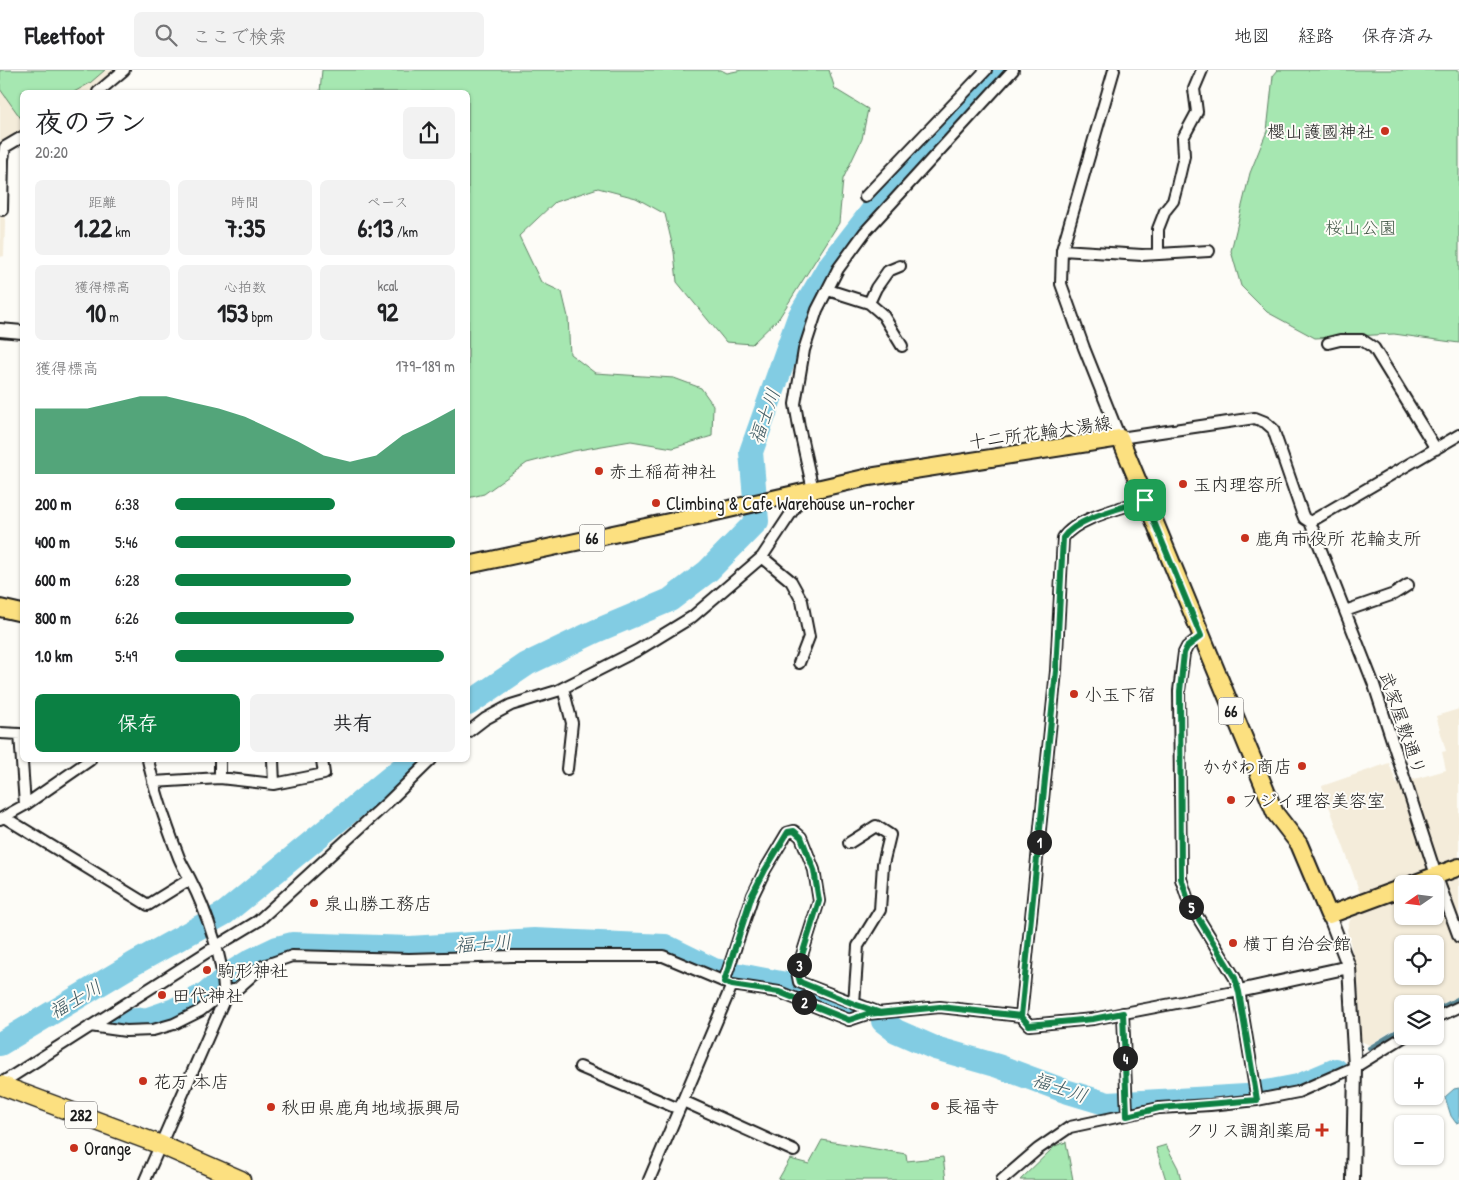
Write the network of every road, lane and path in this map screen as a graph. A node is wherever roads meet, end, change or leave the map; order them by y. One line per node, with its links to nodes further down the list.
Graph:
1 (124, 70): 6 (street)
2 (986, 70): 8 (street)
3 (1013, 70): 14 (street)
4 (1114, 70): 10 (street)
5 (1202, 70): 12 (street)
6 (100, 90)
7 (20, 138): 9 (street)
8 (865, 197)
9 (2, 210)
10 (1062, 250): 12 (street); 21 (street)
11 (1209, 251): 12 (street)
12 (1158, 254)
13 (900, 266): 15 (street)
14 (828, 290): 15 (street); 23 (street)
15 (869, 303): 19 (street)
16 (0, 330): 17 (street)
17 (20, 332)
18 (1328, 343): 22 (street)
19 (902, 346)
20 (1459, 435): 22 (street)
21 (1120, 438): 23 (main road, 十二所花輪大湯線 / 66); 24 (main road, 十二所花輪大湯線 / 66); 25 (street, 武家屋敷通り)
22 (1436, 449): 25 (street)
23 (809, 491): 26 (street); 27 (main road, 十二所花輪大湯線 / 66)
24 (1145, 500): 32 (main road, 十二所花輪大湯線 / 66); 69 (street)
25 (1310, 522): 30 (street, 武家屋敷通り)
26 (762, 557): 33 (street); 34 (street)
27 (470, 564)
28 (1408, 585): 30 (street)
29 (0, 608): 31 (main road)
30 (1345, 611): 53 (street, 武家屋敷通り)
31 (20, 613)
32 (1201, 636): 57 (main road, 十二所花輪大湯線 / 66); 63 (street)
33 (799, 663)
34 (564, 688): 35 (street); 45 (street)
35 (470, 730)
36 (0, 733): 37 (street)
37 (20, 734)
38 (22, 762): 49 (street)
39 (87, 762): 49 (street)
40 (148, 762): 47 (street)
41 (220, 762): 46 (street)
42 (273, 762): 48 (street)
43 (322, 762): 48 (street)
44 (430, 762): 59 (street)
45 (567, 769)
46 (220, 778): 47 (street); 48 (street)
47 (153, 782): 54 (street)
48 (274, 784)
49 (25, 805): 50 (street)
50 (2, 818): 54 (street)
51 (849, 843): 64 (street)
52 (1459, 867): 53 (main road)
53 (1436, 875)
54 (190, 879): 59 (street)
55 (1394, 891): 57 (main road)
56 (1444, 897): 58 (street, 武家屋敷通り)
57 (1329, 915): 60 (street)
58 (1459, 937)
59 (214, 942): 62 (street); 70 (street)
60 (1349, 967): 63 (street); 73 (street)
61 (728, 983): 62 (street); 64 (street); 66 (street); 76 (street)
62 (224, 989): 70 (street); 78 (street)
63 (1239, 992): 67 (street); 75 (street)
64 (854, 1004): 66 (street)
65 (1459, 1007): 68 (street)
66 (881, 1013): 69 (street)
67 (1123, 1013): 69 (street); 77 (street)
68 (1444, 1014)
69 (1021, 1016)
70 (90, 1026): 74 (street)
71 (1394, 1043): 73 (street)
72 (580, 1067): 76 (street)
73 (1355, 1067): 75 (street); 84 (street)
74 (0, 1084): 78 (highway, 282)
75 (1257, 1100): 77 (street)
76 (681, 1105): 79 (street); 82 (street)
77 (1127, 1115): 83 (street)
78 (161, 1145): 80 (street); 81 (highway, 282)
79 (794, 1151)
80 (145, 1180)
81 (241, 1180)
82 (650, 1180)
83 (1002, 1180)
84 (1353, 1180)

